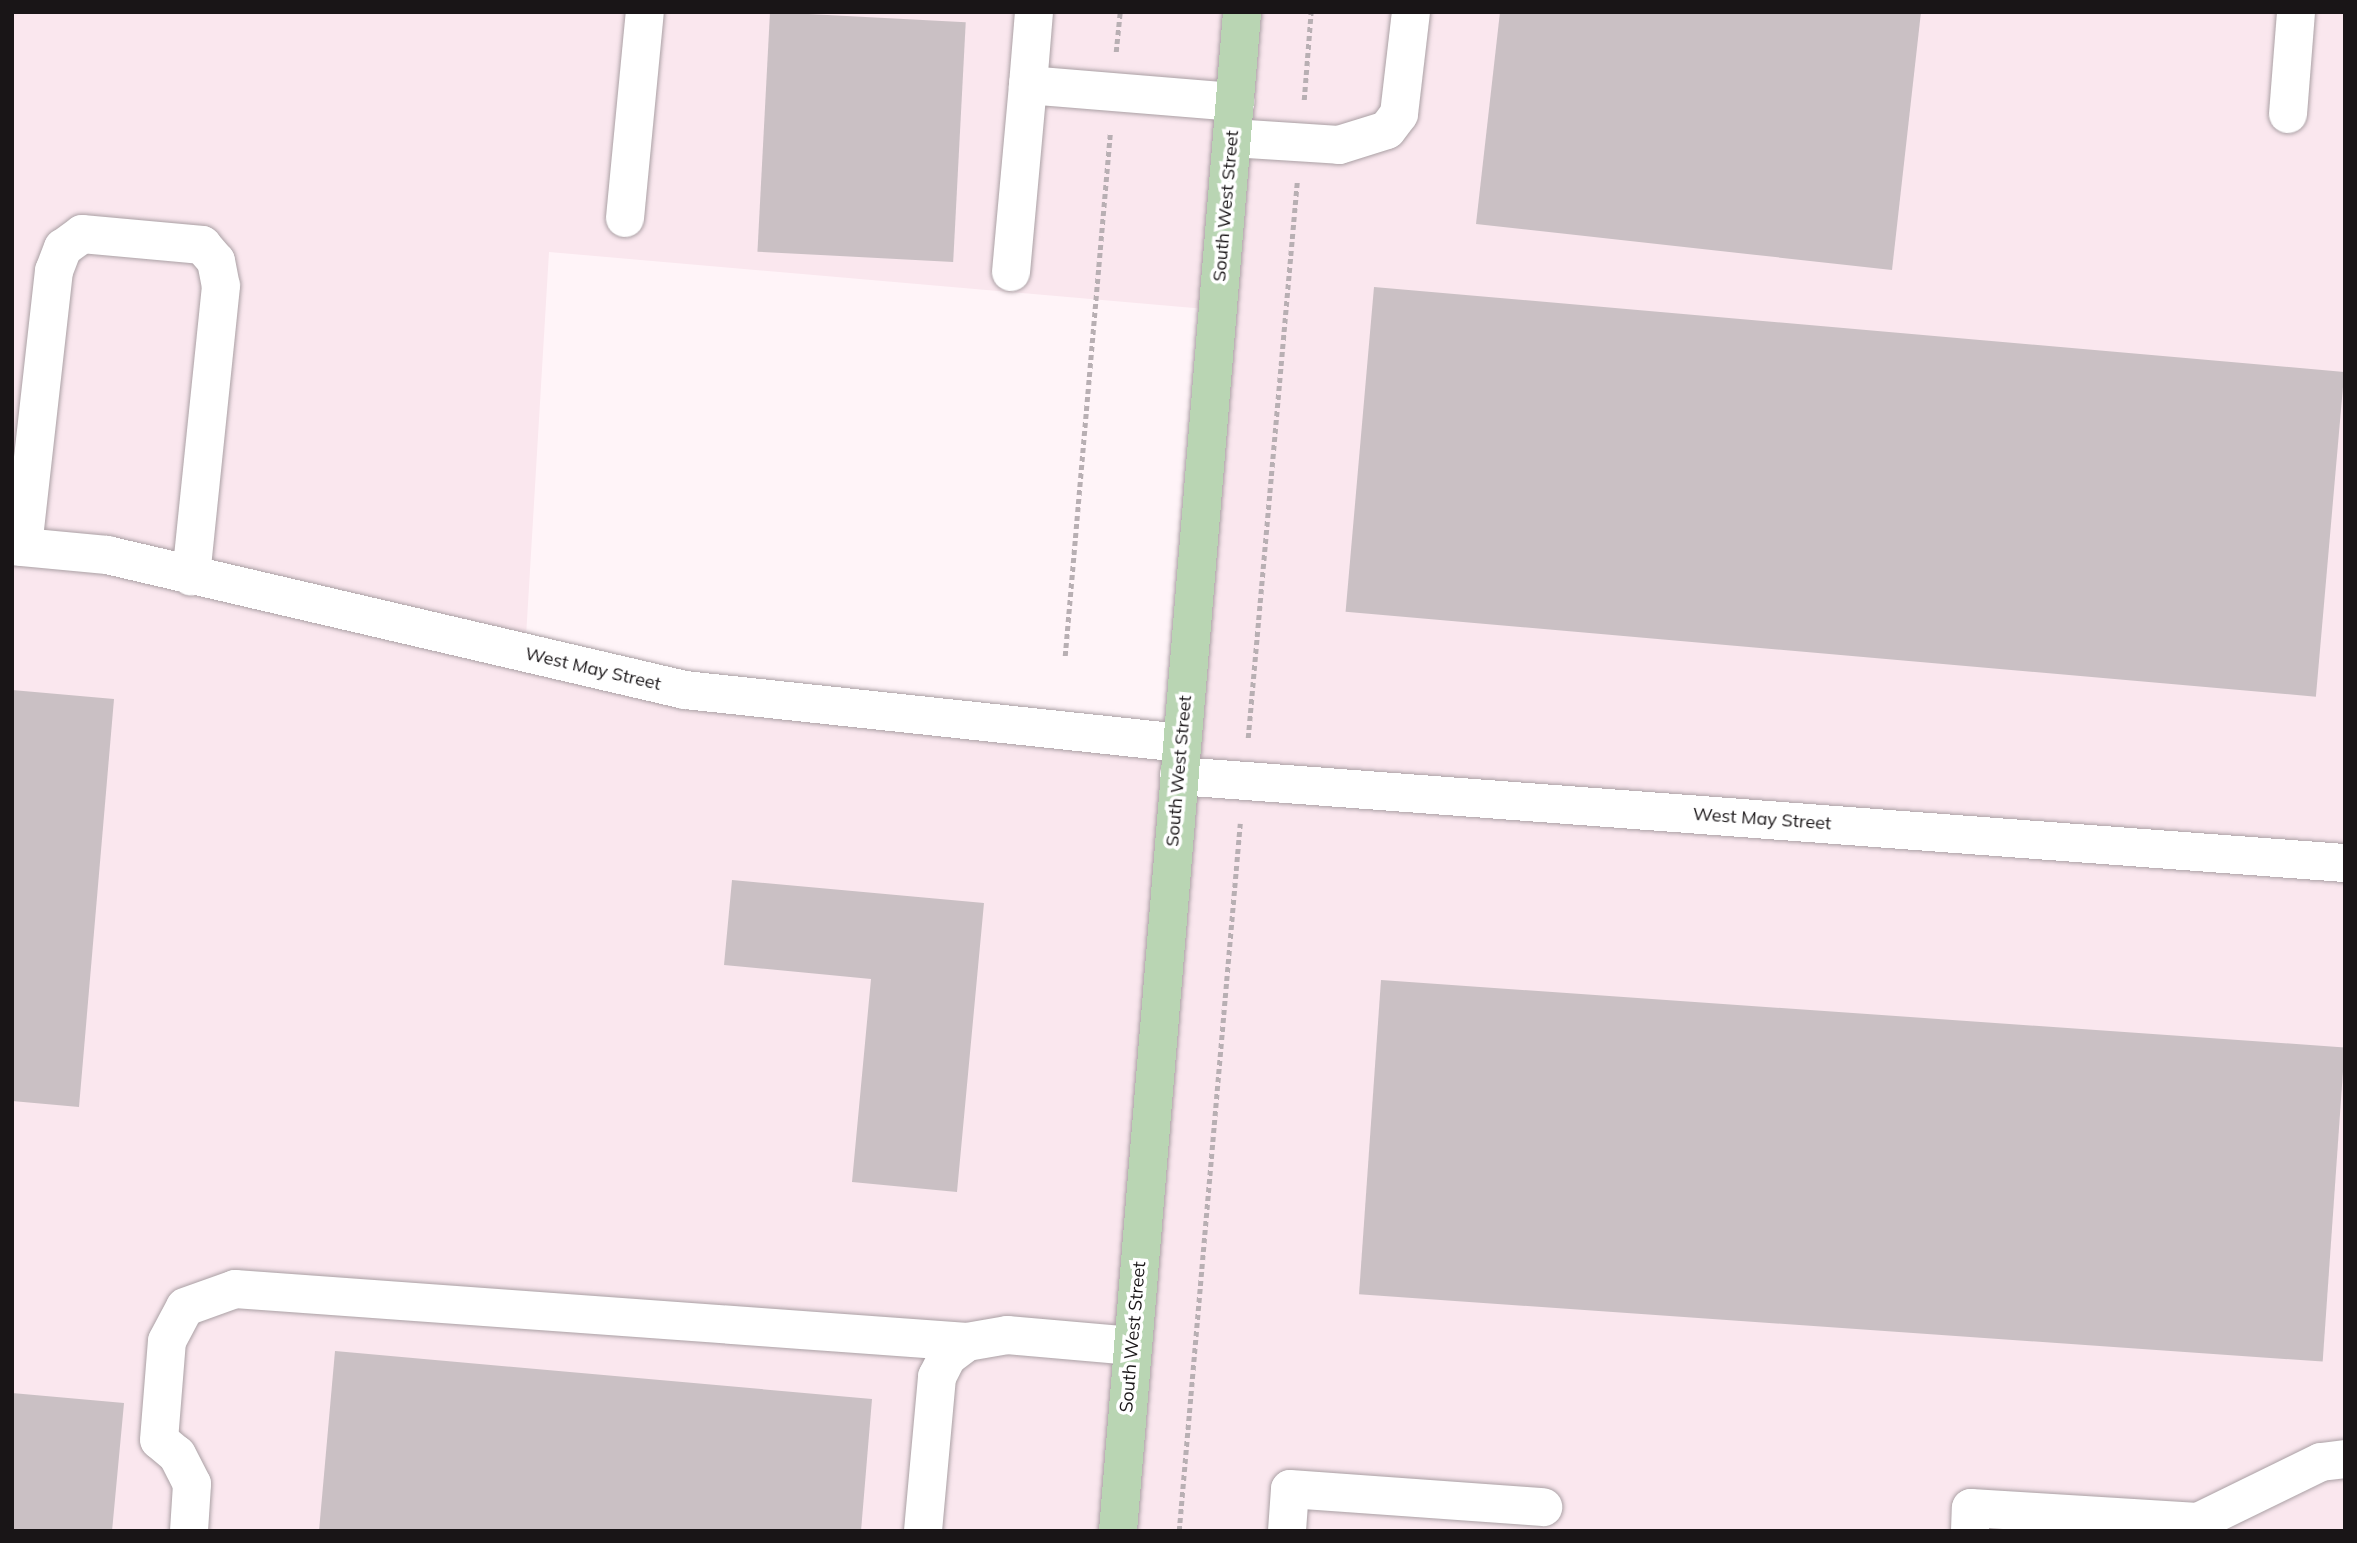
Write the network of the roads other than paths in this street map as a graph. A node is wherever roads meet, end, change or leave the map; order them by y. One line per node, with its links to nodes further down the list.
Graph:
1 (645, 12): 9 (street)
2 (1034, 12): 6 (street)
3 (1242, 12): 8 (main road, South West Street)
4 (1411, 12): 8 (street)
5 (2296, 12): 7 (street)
6 (1028, 85): 8 (street); 10 (street)
7 (2288, 114)
8 (1233, 120): 13 (main road, South West Street)
9 (625, 218)
10 (1011, 272)
11 (18, 546): 12 (street, West May Street); 12 (street)
12 (191, 576): 13 (street, West May Street)
13 (1180, 759): 14 (street, West May Street); 16 (main road, South West Street)
14 (2345, 863)
15 (967, 1342): 16 (street); 20 (street); 21 (street)
16 (1133, 1346): 22 (main road, South West Street)
17 (2345, 1459): 19 (street)
18 (1543, 1507): 23 (street)
19 (2198, 1526): 24 (street)
20 (189, 1531)
21 (923, 1531)
22 (1118, 1531)
23 (1287, 1531)
24 (1970, 1531)

